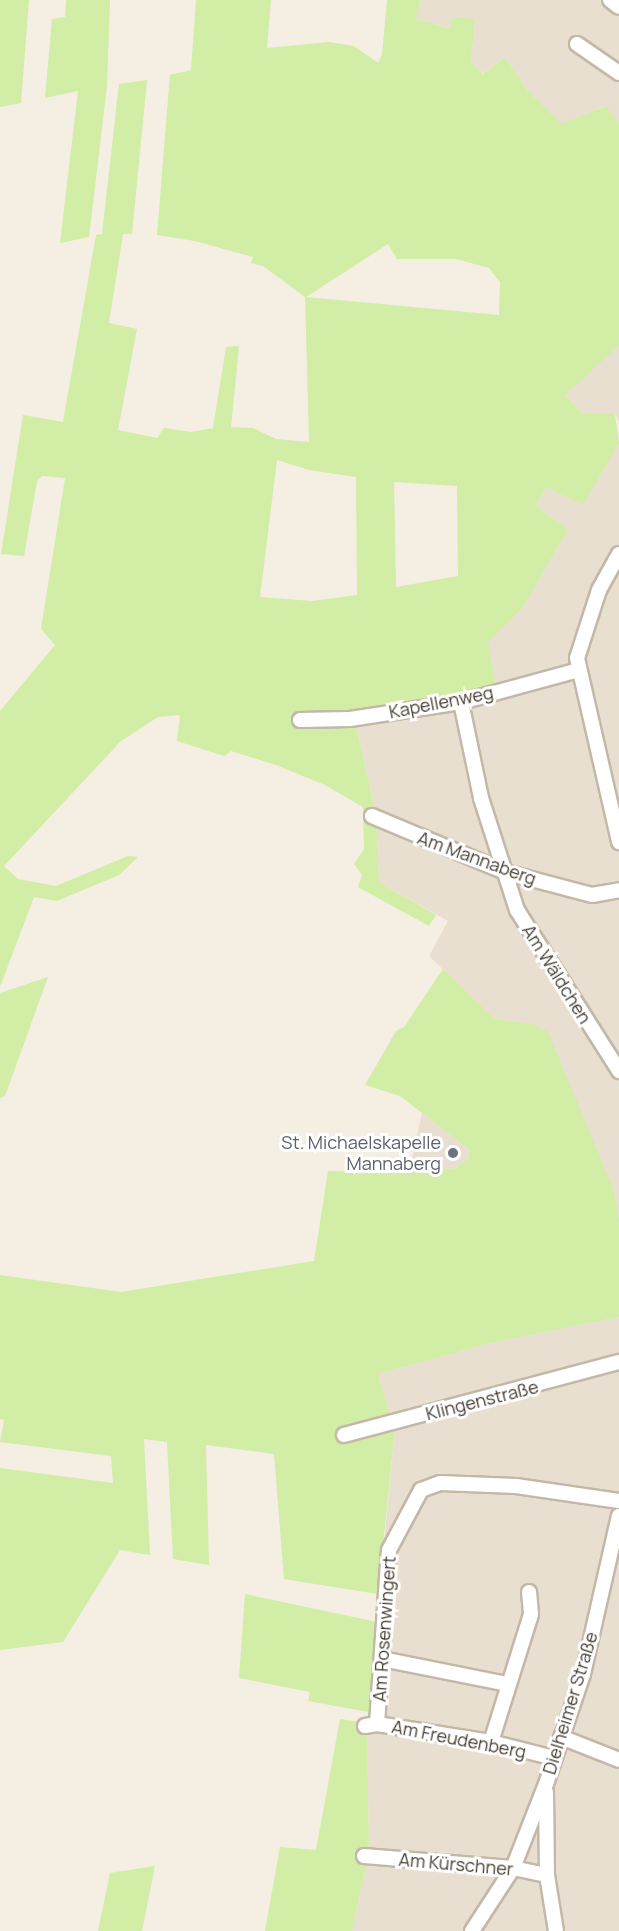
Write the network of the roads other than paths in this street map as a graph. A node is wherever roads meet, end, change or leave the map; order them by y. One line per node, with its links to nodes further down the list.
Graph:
1 (610, 0): 2 (street)
2 (619, 7)
3 (577, 44): 4 (street)
4 (619, 73)
5 (619, 554): 6 (street)
6 (579, 670): 7 (street, Kapellenweg); 10 (street)
7 (461, 702): 8 (street, Kapellenweg); 11 (street, Am Wäldchen)
8 (300, 720)
9 (372, 816): 11 (street, Am Mannaberg)
10 (619, 842)
11 (505, 872): 12 (street, Am Mannaberg); 13 (street, Am Wäldchen)
12 (619, 890)
13 (619, 1071)
14 (619, 1362): 15 (street, Klingenstraße)
15 (344, 1435)
16 (619, 1501): 19 (street, Am Rosenwingert)
17 (619, 1516): 22 (street, Dielheimer Straße)
18 (529, 1592): 20 (street)
19 (382, 1659): 20 (street); 21 (street, Am Rosenwingert)
20 (507, 1684): 23 (street)
21 (371, 1725): 23 (street, Am Freudenberg)
22 (561, 1737): 24 (street, Dielheimer Straße); 25 (street)
23 (491, 1742): 24 (street, Am Freudenberg)
24 (554, 1758): 26 (street, Dielheimer Straße)
25 (619, 1760)
26 (546, 1784): 28 (street); 29 (street)
27 (364, 1856): 28 (street, Am Kürschner)
28 (513, 1868): 29 (street, Am Kürschner); 30 (street)
29 (547, 1875): 31 (street)
30 (472, 1931)
31 (556, 1931)

